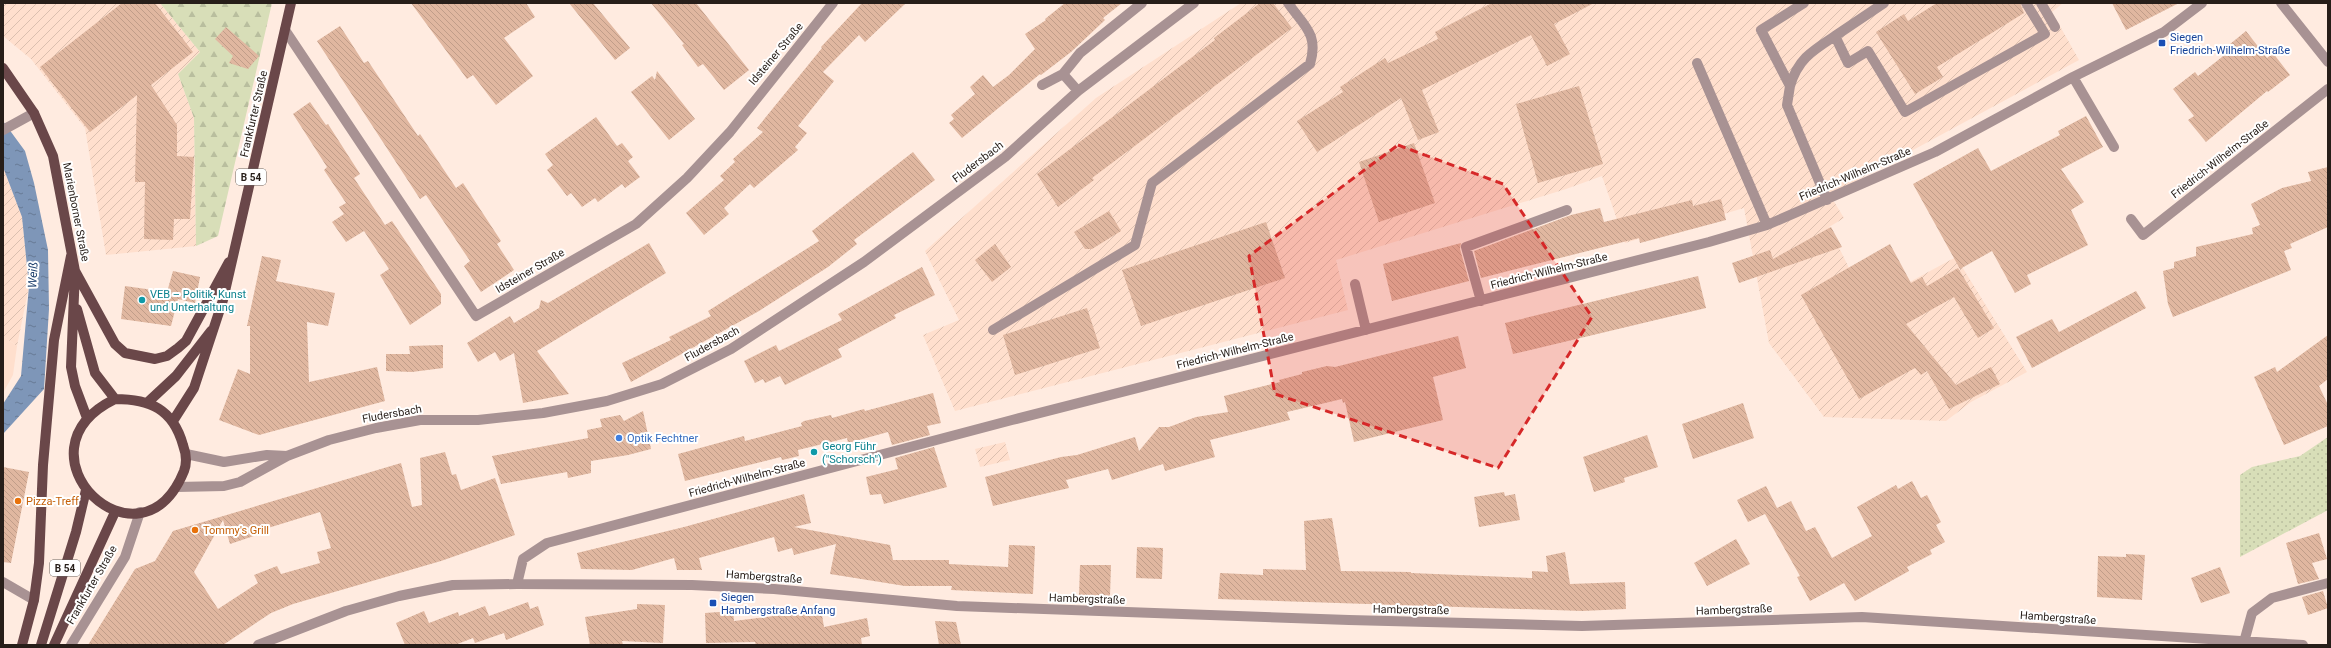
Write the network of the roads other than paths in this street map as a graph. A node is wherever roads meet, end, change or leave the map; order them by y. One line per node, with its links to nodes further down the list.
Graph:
1 (291, 3): 13 (main road, Frankfurter Straße / B 54)
2 (834, 3): 13 (street, Idsteiner Straße)
3 (1142, 3): 18 (street)
4 (1194, 3): 23 (street, Fludersbach)
5 (1288, 3): 38 (street)
6 (1804, 3): 21 (street)
7 (1884, 3): 14 (street)
8 (2026, 3): 14 (street)
9 (2041, 3): 12 (street)
10 (2202, 3): 19 (street, Friedrich-Wilhelm-Straße)
11 (2280, 3): 15 (street)
12 (2055, 27)
13 (285, 30): 31 (main road, Frankfurter Straße / B 54)
14 (1835, 36): 21 (street)
15 (2328, 62)
16 (1697, 64): 30 (street)
17 (3, 68): 24 (main road, Marienborner Straße)
18 (1063, 74): 20 (street); 23 (street)
19 (2073, 77): 26 (street); 27 (street, Friedrich-Wilhelm-Straße)
20 (1042, 85)
21 (1790, 86): 27 (street)
22 (2328, 89): 29 (street, Friedrich-Wilhelm-Straße)
23 (1078, 91): 45 (street, Fludersbach)
24 (34, 113): 25 (street); 32 (main road, Marienborner Straße)
25 (7, 128)
26 (2114, 148)
27 (1827, 200): 30 (street, Friedrich-Wilhelm-Straße)
28 (1567, 210): 35 (street)
29 (2131, 219)
30 (1767, 225): 35 (street, Friedrich-Wilhelm-Straße)
31 (235, 250): 33 (main road); 37 (main road, Frankfurter Straße / B 54)
32 (71, 256): 33 (main road, Marienborner Straße); 53 (main road)
33 (75, 270): 36 (main road, Marienborner Straße)
34 (1355, 284): 39 (street)
35 (1481, 301): 39 (street, Friedrich-Wilhelm-Straße)
36 (75, 302): 40 (main road, Marienborner Straße); 42 (main road, Marienborner Straße)
37 (216, 324): 41 (main road, Frankfurter Straße / B 54); 43 (main road, Frankfurter Straße / B 54)
38 (993, 330)
39 (1366, 330): 52 (street, Friedrich-Wilhelm-Straße)
40 (115, 399): 41 (main road); 42 (main road)
41 (147, 403): 43 (main road)
42 (87, 418): 47 (main road)
43 (173, 421): 44 (main road)
44 (186, 454): 45 (street, Fludersbach); 46 (main road)
45 (287, 456): 46 (street, Fludersbach)
46 (177, 487): 49 (main road)
47 (86, 490): 48 (main road); 56 (main road, Frankfurter Straße / B 54)
48 (115, 512): 49 (main road); 57 (main road, Frankfurter Straße / B 54)
49 (140, 512): 58 (street, Frankfurter Straße)
50 (3, 582): 53 (street)
51 (2328, 583): 54 (street)
52 (517, 584): 54 (street, Hambergstraße); 59 (street)
53 (34, 600): 55 (main road)
54 (2244, 642): 60 (street, Hambergstraße)
55 (22, 645)
56 (41, 645)
57 (54, 645)
58 (71, 645)
59 (258, 645)
60 (2303, 645)

